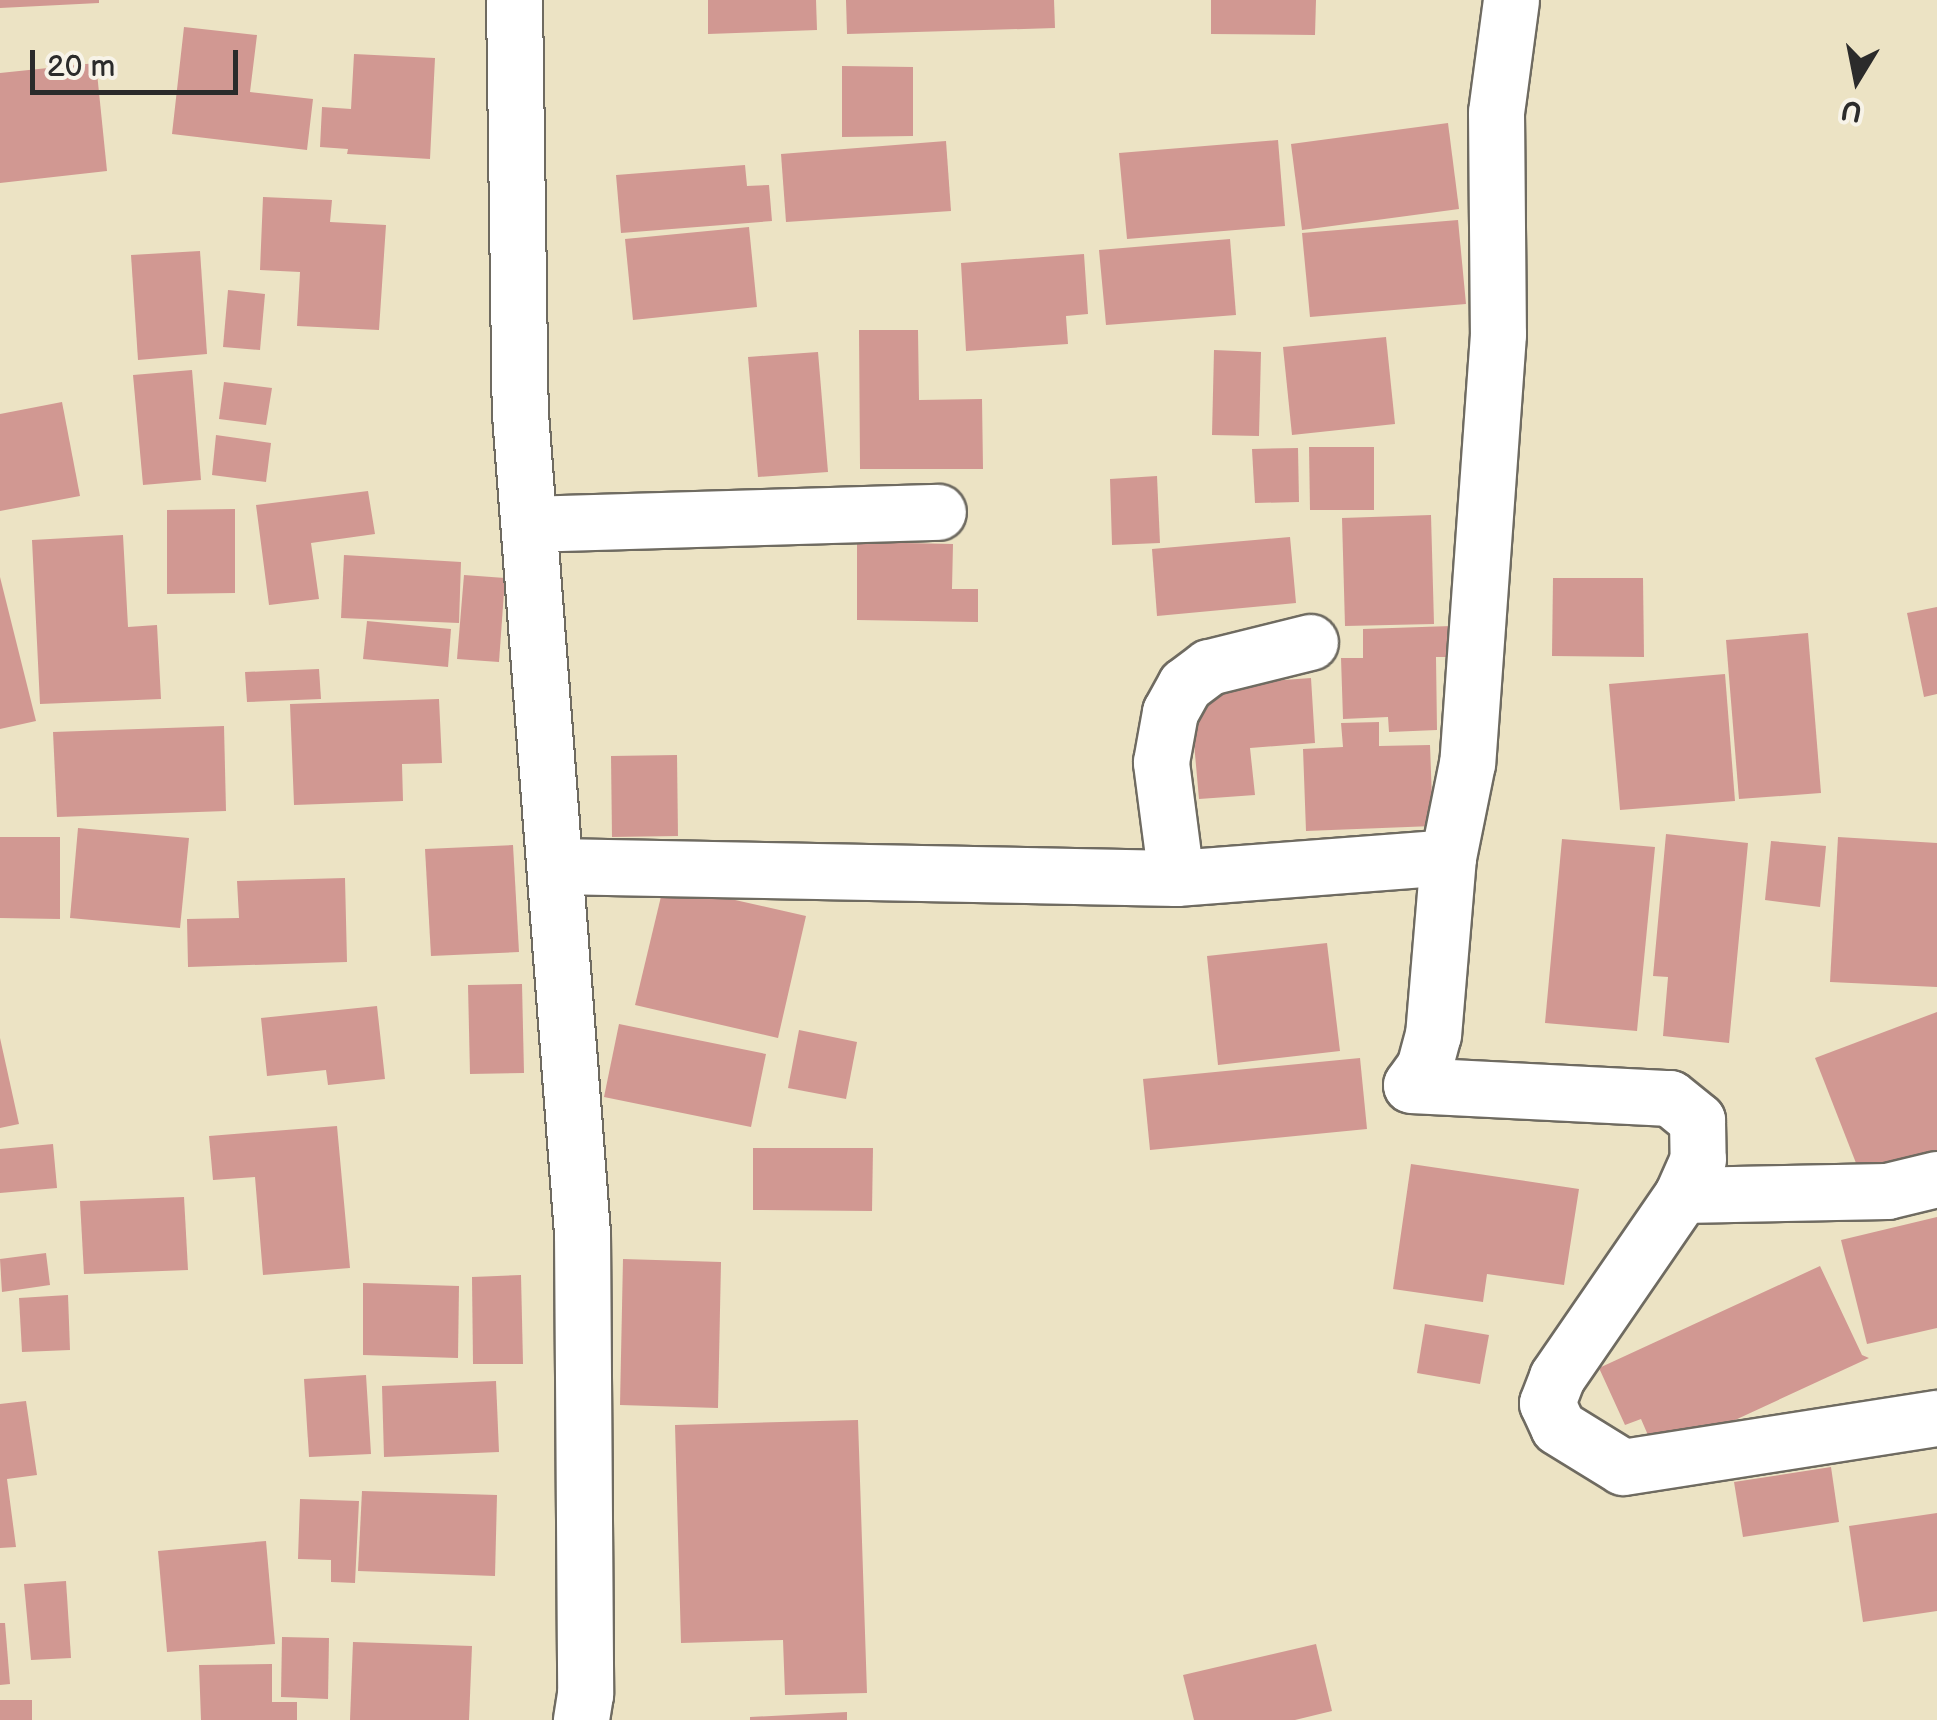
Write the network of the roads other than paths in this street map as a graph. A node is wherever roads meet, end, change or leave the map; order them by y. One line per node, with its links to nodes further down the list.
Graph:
1 (514, 0): 4 (street)
2 (1511, 0): 6 (street)
3 (938, 512): 4 (street)
4 (529, 524): 7 (street)
5 (1310, 642): 8 (street)
6 (1448, 857): 8 (street); 10 (street)
7 (555, 866): 8 (street); 12 (street)
8 (1176, 878)
9 (1937, 1180): 10 (street)
10 (1682, 1196): 11 (street)
11 (1937, 1418)
12 (582, 1720)

